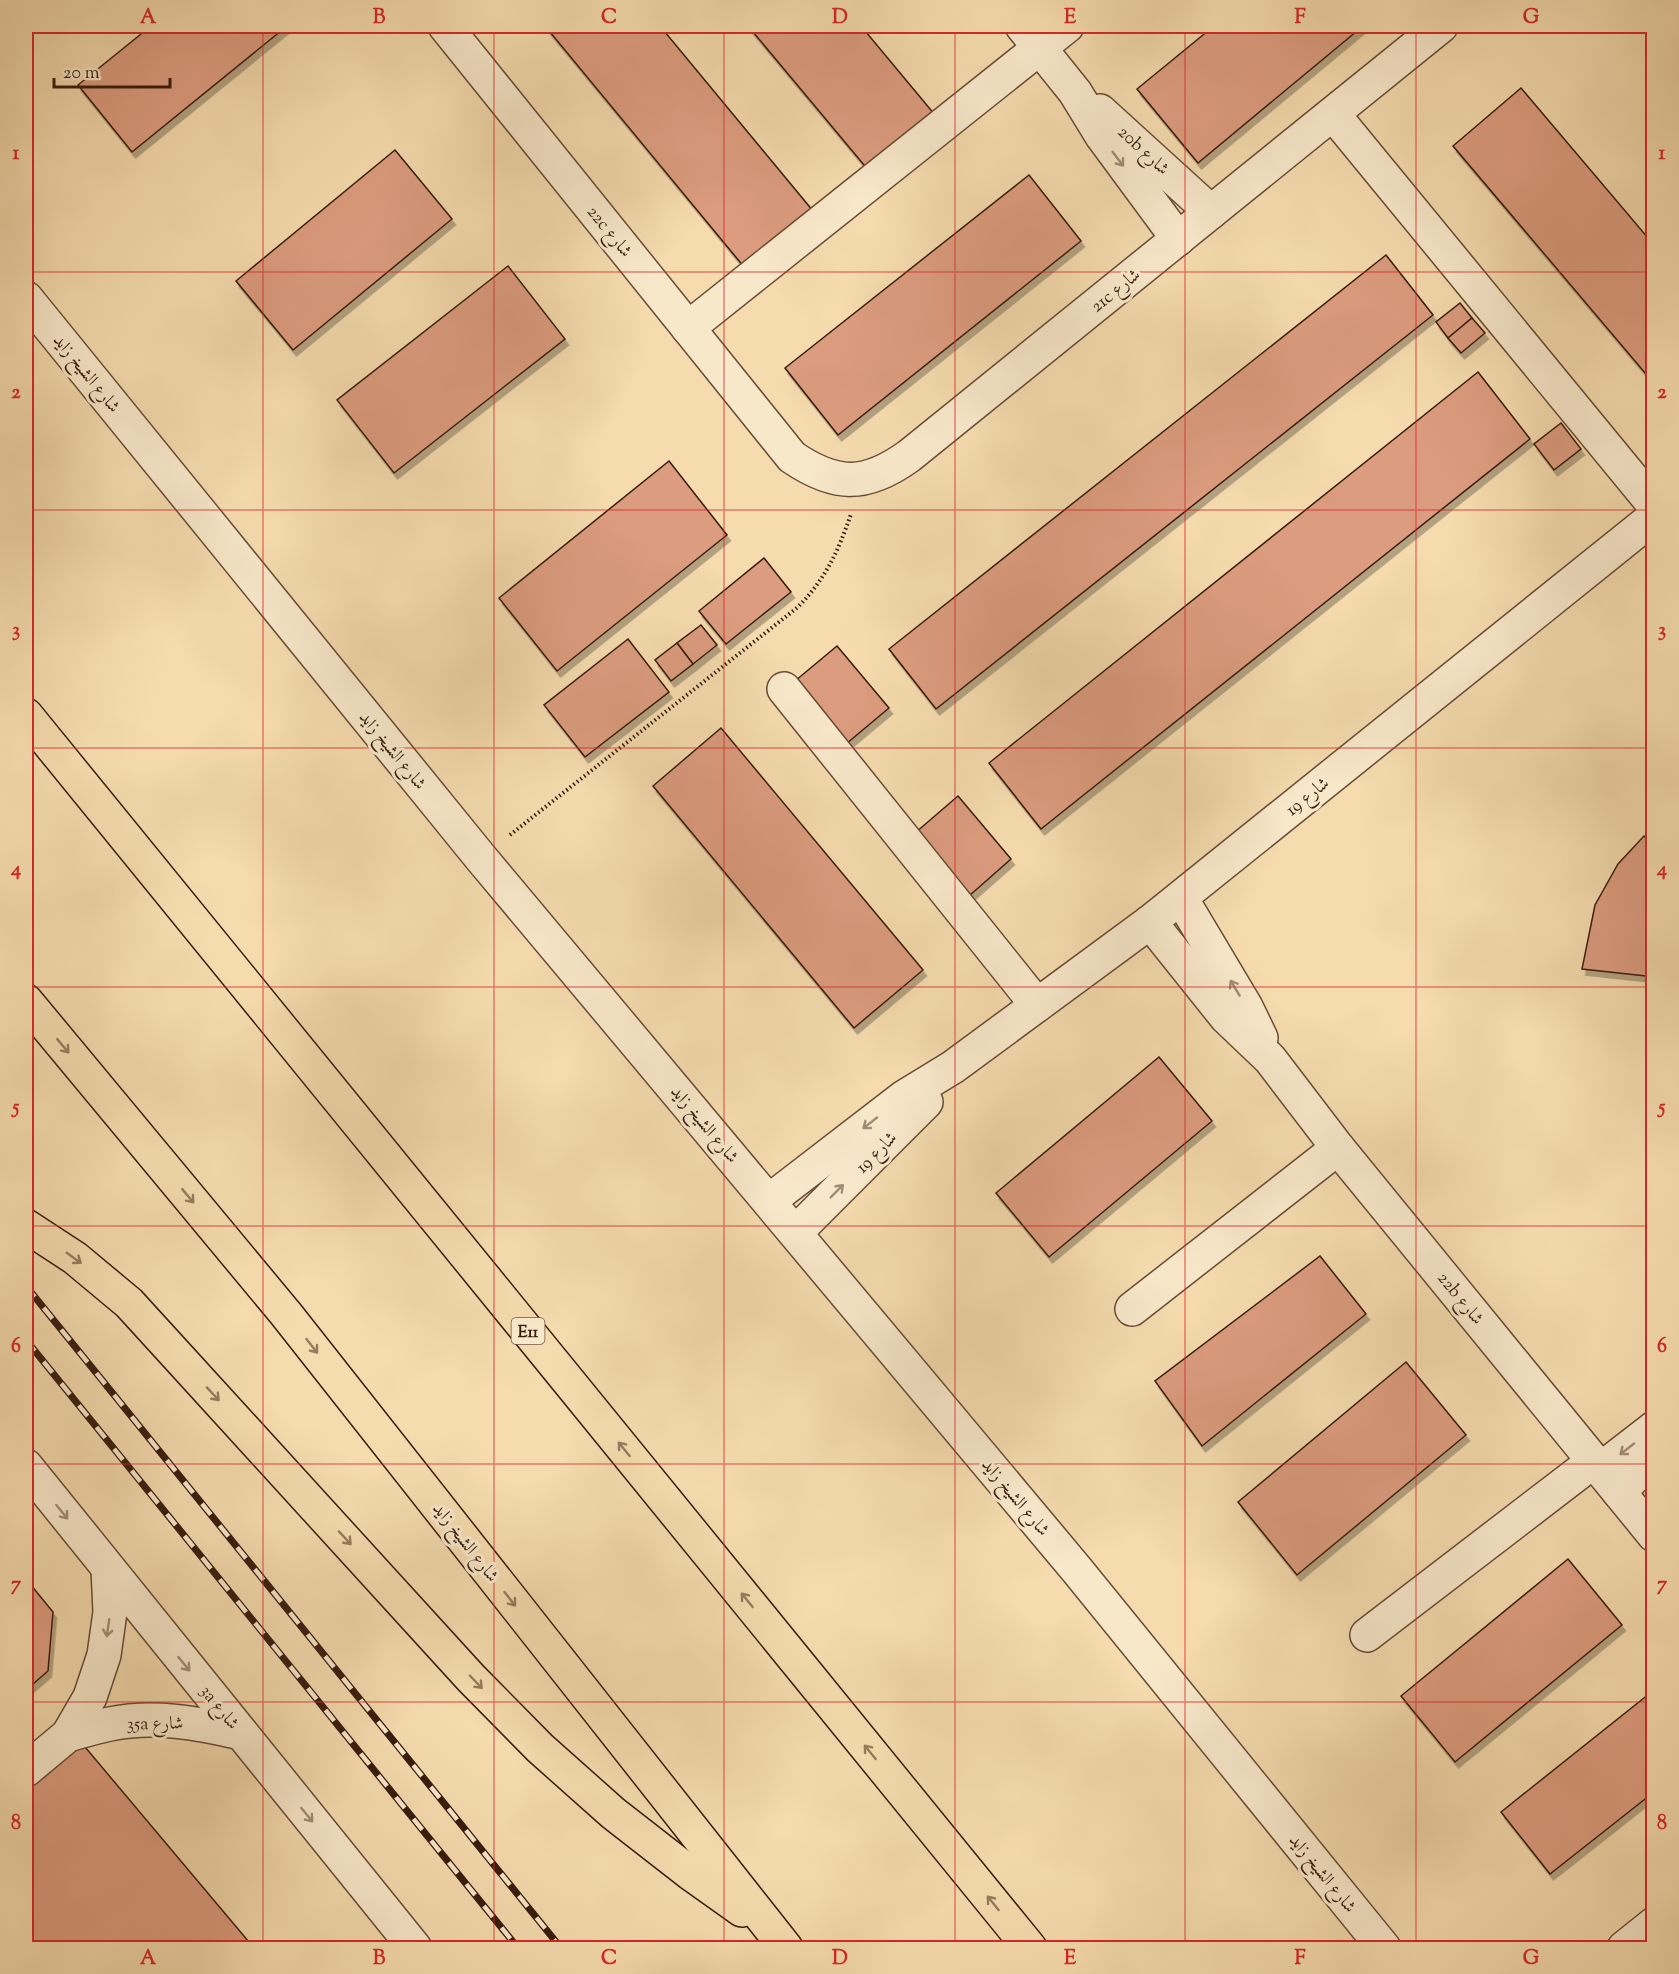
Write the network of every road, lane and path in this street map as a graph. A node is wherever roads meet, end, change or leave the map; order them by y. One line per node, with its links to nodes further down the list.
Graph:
1 (445, 26): 10 (street, 22c شارع)
2 (1067, 26): 4 (street)
3 (1441, 26): 6 (street, 21c شارع)
4 (1031, 36): 5 (street, 20b شارع); 10 (street)
5 (1075, 92): 7 (street, 20b شارع); 8 (street, 20b شارع, one-way to 8)
6 (1333, 114): 7 (street, 21c شارع); 13 (street)
7 (1211, 212): 8 (street, 21c شارع)
8 (1178, 239): 12 (street, 21c شارع)
9 (26, 298): 17 (street, شارع الشيخ زايد)
10 (688, 328): 11 (street, 22c شارع)
11 (776, 437): 12 (street, 21c شارع)
12 (863, 479): 17 (path)
13 (1653, 505)
14 (1653, 517): 18 (street, شارع 19)
15 (784, 689): 21 (street)
16 (26, 715): 42 (highway, E11, one-way to 16)
17 (481, 858): 25 (street, شارع الشيخ زايد)
18 (1181, 898): 19 (street, شارع 19); 22 (street, 22b شارع, one-way to 18)
19 (1150, 922): 21 (street, شارع 19); 22 (street, 22b شارع)
20 (26, 1001): 40 (highway, شارع الشيخ زايد, one-way to 40)
21 (1037, 1005): 23 (street, شارع 19)
22 (1270, 1059): 24 (street, 22b شارع)
23 (952, 1067): 25 (street, شارع 19, one-way to 25); 27 (street, شارع 19, one-way to 23)
24 (1338, 1148): 28 (street); 32 (street, 22b شارع)
25 (769, 1201): 27 (street, شارع الشيخ زايد)
26 (26, 1226): 40 (highway, one-way to 40)
27 (796, 1232): 43 (street, شارع الشيخ زايد)
28 (1132, 1309)
29 (1653, 1428): 32 (street, one-way to 32)
30 (1653, 1457): 32 (street)
31 (26, 1466): 34 (street, 3a شارع, one-way to 34)
32 (1605, 1474): 33 (street, 22b شارع); 35 (street)
33 (1653, 1535)
34 (108, 1569): 36 (street, 3a شارع, one-way to 36); 37 (street, 35a شارع, one-way to 37)
35 (1367, 1635)
36 (241, 1733): 37 (street, 35a شارع); 41 (street, 3a شارع, one-way to 41)
37 (68, 1735): 38 (street, 35a شارع)
38 (26, 1770)
39 (1653, 1924): 44 (street)
40 (778, 1939)
41 (403, 1944)
42 (1030, 1948)
43 (1384, 1948)
44 (1624, 1948)

